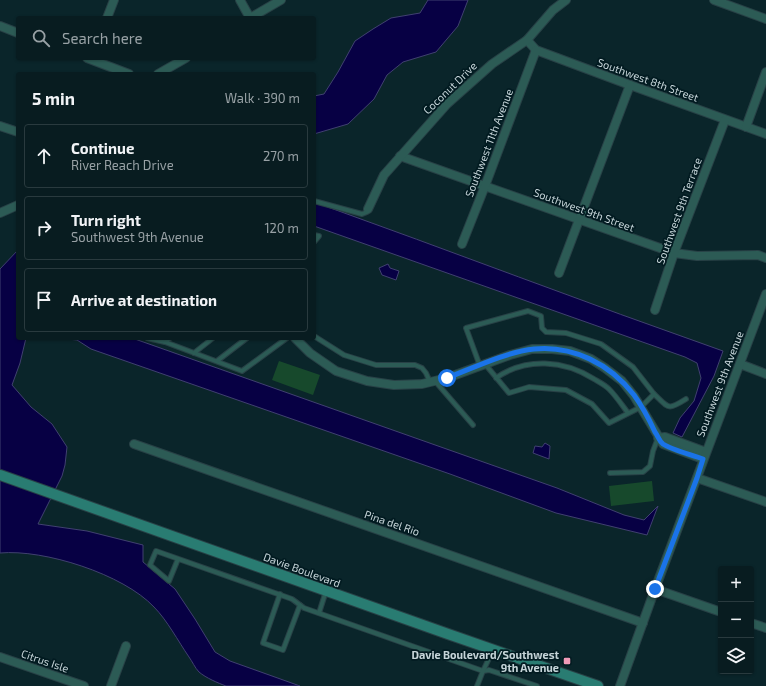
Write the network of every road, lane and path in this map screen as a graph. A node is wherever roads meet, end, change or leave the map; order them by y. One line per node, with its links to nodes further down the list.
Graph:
1 (114, 0): 6 (street)
2 (240, 0): 7 (street)
3 (281, 0): 8 (street)
4 (566, 0): 12 (street, Coconut Drive)
5 (714, 0): 9 (street)
6 (108, 16)
7 (249, 16)
8 (253, 16)
9 (766, 19)
10 (0, 26): 11 (street)
11 (16, 32)
12 (527, 40): 13 (street, Southwest 8th Street); 25 (street, Coconut Drive)
13 (536, 50): 19 (street, Southwest 8th Street); 26 (street, Southwest 11th Avenue)
14 (94, 60): 16 (street)
15 (182, 60): 17 (street)
16 (124, 72)
17 (162, 72)
18 (766, 72): 22 (street)
19 (630, 86): 20 (street, Southwest 8th Street); 31 (street)
20 (725, 120): 22 (street, Southwest 8th Street); 33 (street, Southwest 9th Terrace)
21 (0, 126): 23 (street)
22 (746, 127): 24 (street, Southwest 8th Street)
23 (16, 131)
24 (766, 134)
25 (400, 156): 26 (street, Southwest 9th Street); 29 (street, Coconut Drive)
26 (485, 186): 31 (street, Southwest 9th Street); 32 (street, Southwest 11th Avenue)
27 (316, 202): 29 (lane)
28 (16, 206): 30 (street)
29 (368, 209)
30 (0, 213)
31 (580, 220): 33 (street, Southwest 9th Street); 35 (street)
32 (462, 244)
33 (674, 253): 34 (street, Southwest 9th Street); 37 (street, Southwest 9th Terrace)
34 (766, 258)
35 (559, 273)
36 (766, 294): 48 (street, Southwest 9th Avenue)
37 (655, 310)
38 (316, 337): 52 (lane)
39 (156, 340): 45 (lane)
40 (167, 340): 45 (lane)
41 (210, 340): 46 (lane)
42 (244, 340): 47 (lane)
43 (284, 340): 47 (lane)
44 (297, 340): 52 (street)
45 (164, 342): 46 (lane)
46 (194, 353): 47 (lane)
47 (217, 361)
48 (740, 364): 50 (street); 60 (street, Southwest 9th Avenue)
49 (483, 365): 51 (lane); 52 (street); 53 (lane); 55 (street)
50 (766, 374)
51 (496, 378): 56 (lane); 56 (lane)
52 (433, 381): 57 (lane)
53 (654, 394): 54 (lane); 55 (lane)
54 (686, 399)
55 (641, 407): 56 (lane); 58 (street)
56 (628, 413)
57 (473, 425)
58 (658, 438): 60 (street); 61 (lane)
59 (134, 444): 72 (street, Pina del Rio)
60 (705, 455): 63 (street, Southwest 9th Avenue)
61 (610, 473)
62 (0, 475): 67 (main road, Davie Boulevard)
63 (697, 478): 64 (street); 66 (street, Southwest 9th Avenue)
64 (766, 502)
65 (178, 559): 65 (lane); 68 (lane)
66 (655, 589): 70 (street); 72 (street, Southwest 9th Avenue)
67 (326, 591): 71 (lane); 76 (main road, Davie Boulevard)
68 (280, 594): 69 (lane); 69 (lane)
69 (300, 605): 71 (lane)
70 (718, 611)
71 (319, 613): 78 (lane)
72 (642, 623): 84 (street, Southwest 9th Avenue)
73 (754, 624): 74 (street)
74 (766, 628)
75 (126, 646): 80 (street)
76 (493, 650): 78 (lane); 83 (main road, Davie Boulevard)
77 (0, 657): 79 (street, Citrus Isle)
78 (483, 671): 81 (lane); 82 (lane)
79 (84, 686)
80 (111, 686)
81 (477, 686)
82 (538, 686)
83 (598, 686)
84 (620, 686)

